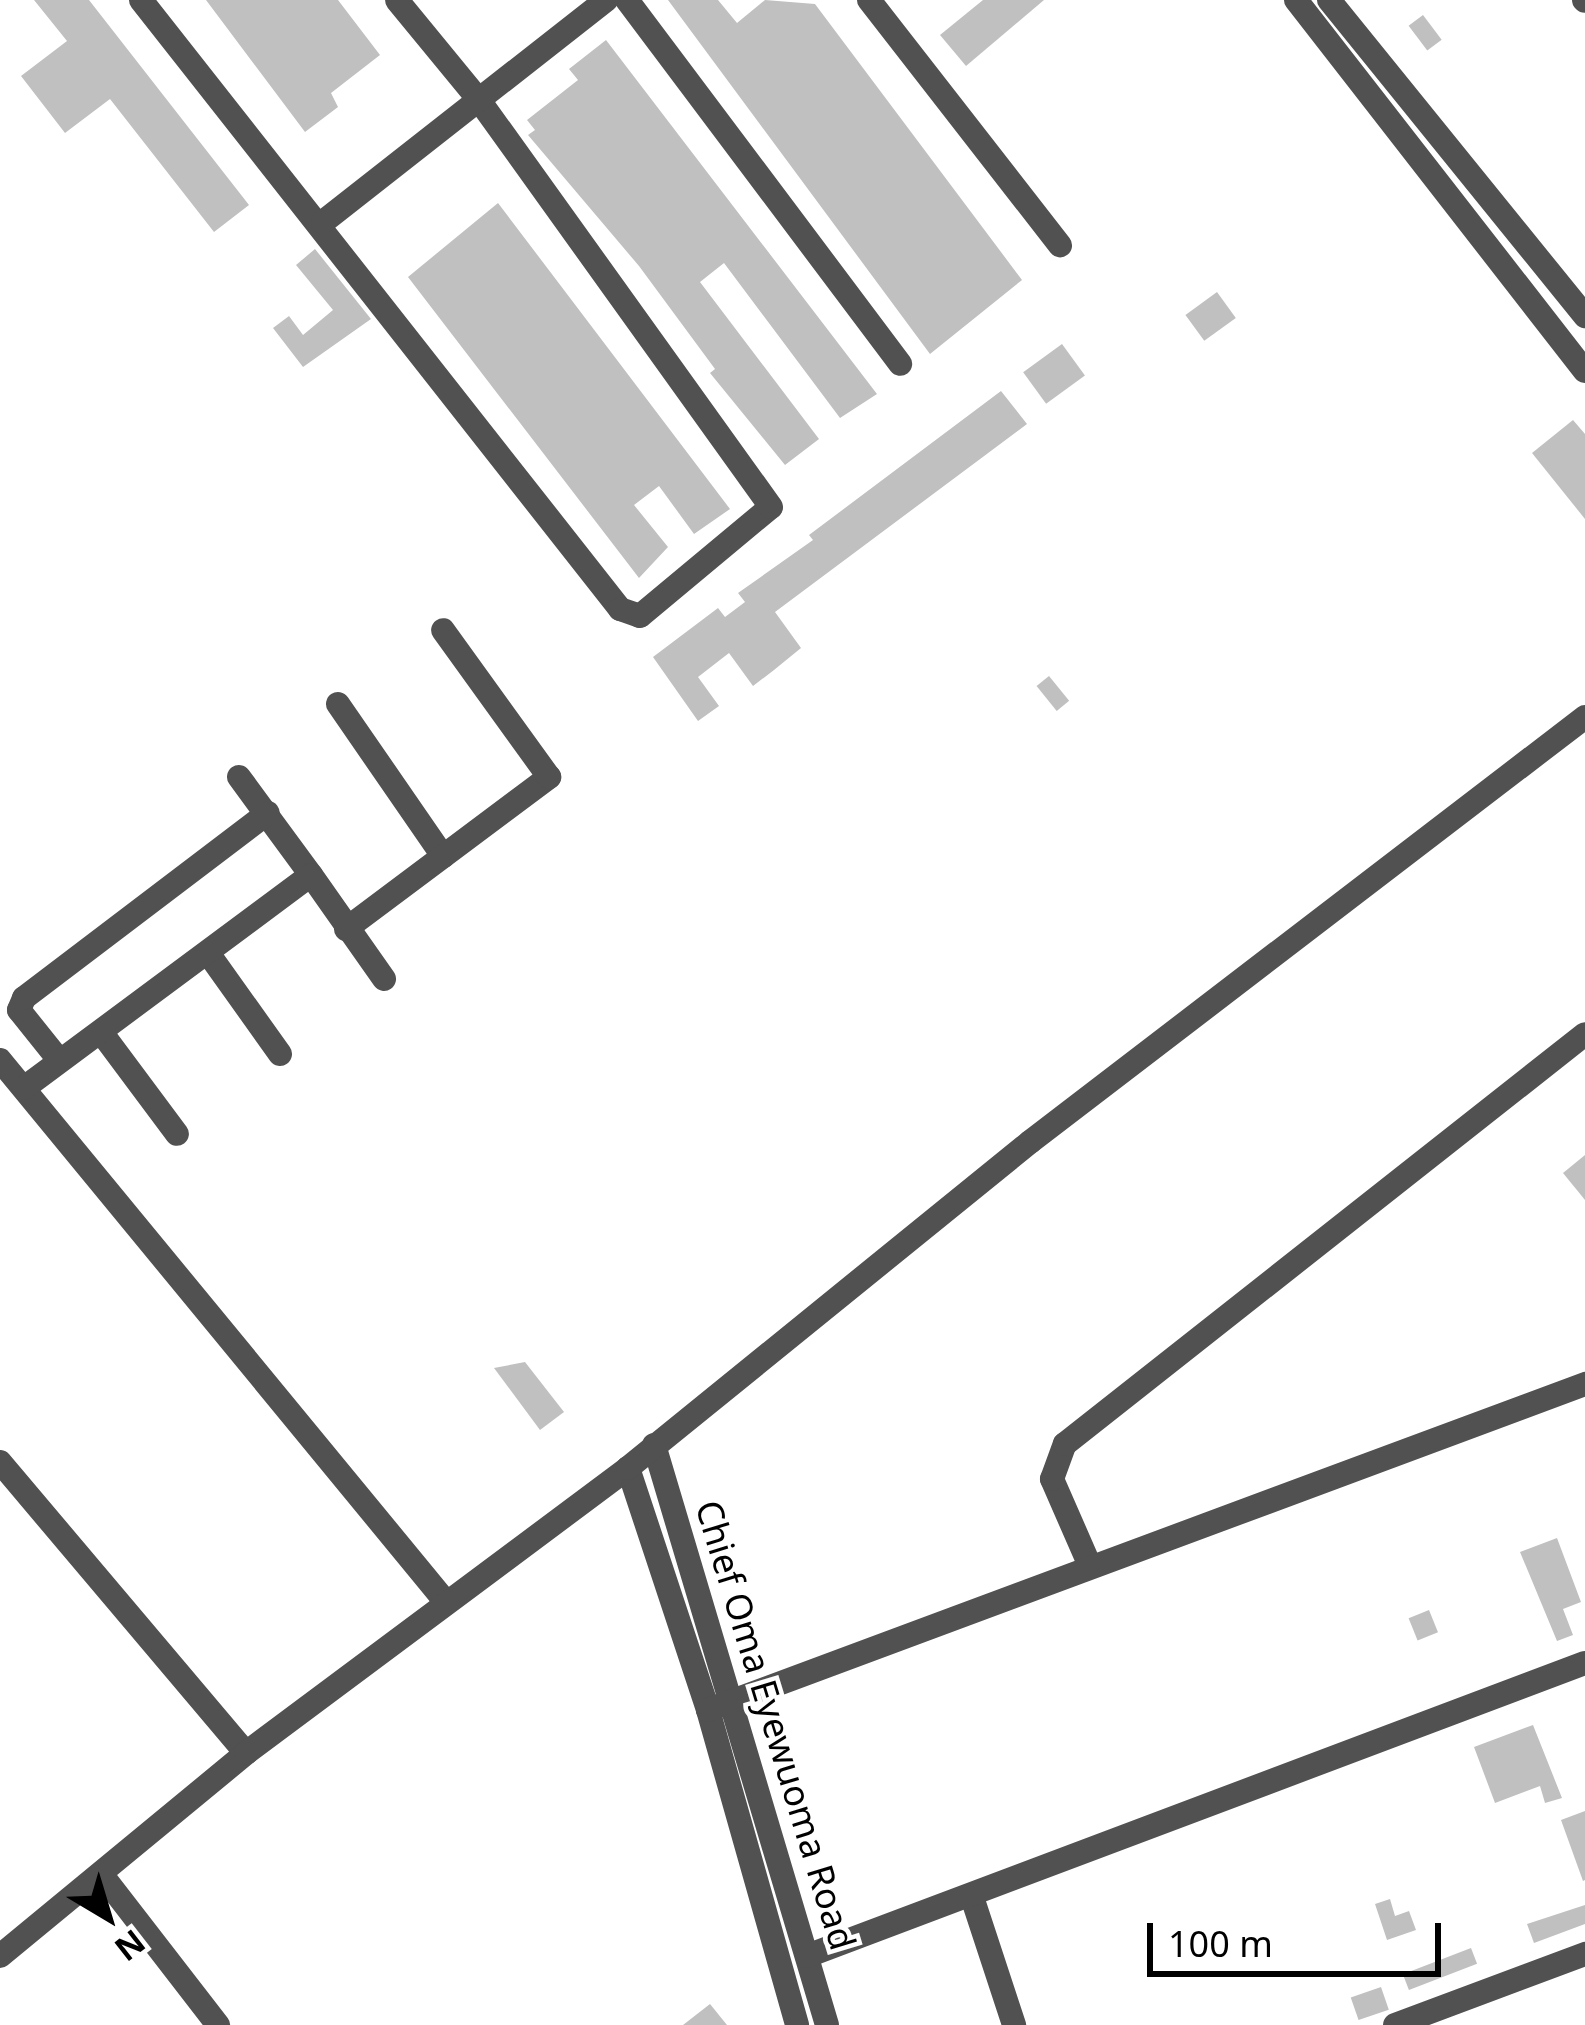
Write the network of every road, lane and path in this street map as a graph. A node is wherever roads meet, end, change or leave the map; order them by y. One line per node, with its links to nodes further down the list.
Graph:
1 (141, 0): 9 (street)
2 (398, 0): 8 (street)
3 (606, 0): 8 (street)
4 (627, 0): 12 (street)
5 (869, 0): 10 (street)
6 (1296, 0): 13 (street)
7 (1329, 0): 11 (street)
8 (479, 100): 9 (street); 9 (street)
9 (323, 222)
10 (1060, 245)
11 (1585, 316)
12 (900, 364)
13 (1585, 371)
14 (443, 630): 19 (street)
15 (338, 704): 19 (street)
16 (1585, 717): 32 (street)
17 (239, 777): 18 (street)
18 (268, 813): 20 (street); 28 (street)
19 (443, 856): 21 (street)
20 (311, 874): 21 (street); 22 (street)
21 (346, 929): 23 (street)
22 (208, 953): 24 (street); 26 (street)
23 (384, 979)
24 (100, 1032): 28 (street); 30 (street)
25 (1585, 1034): 35 (street)
26 (280, 1054)
27 (0, 1060): 29 (street)
28 (59, 1060): 29 (street)
29 (23, 1088): 36 (street)
30 (177, 1134)
31 (1585, 1384): 35 (street)
32 (654, 1445): 34 (street); 38 (street, Chief Oma Eyewuoma Road)
33 (0, 1462): 40 (street)
34 (628, 1468): 36 (street); 39 (street, Chief Oma Eyewuoma Road)
35 (1090, 1566): 38 (street)
36 (445, 1600): 40 (street)
37 (1585, 1663): 42 (street)
38 (734, 1701): 39 (street); 45 (street, Chief Oma Eyewuoma Road)
39 (708, 1710): 47 (street, Chief Oma Eyewuoma Road)
40 (246, 1754): 41 (street)
41 (102, 1875): 44 (street); 46 (street)
42 (972, 1897): 45 (street); 49 (street)
43 (1585, 1954): 50 (street)
44 (0, 1956)
45 (808, 1956): 48 (street, Chief Oma Eyewuoma Road)
46 (218, 2025)
47 (797, 2025)
48 (827, 2025)
49 (1014, 2025)
50 (1395, 2025)

